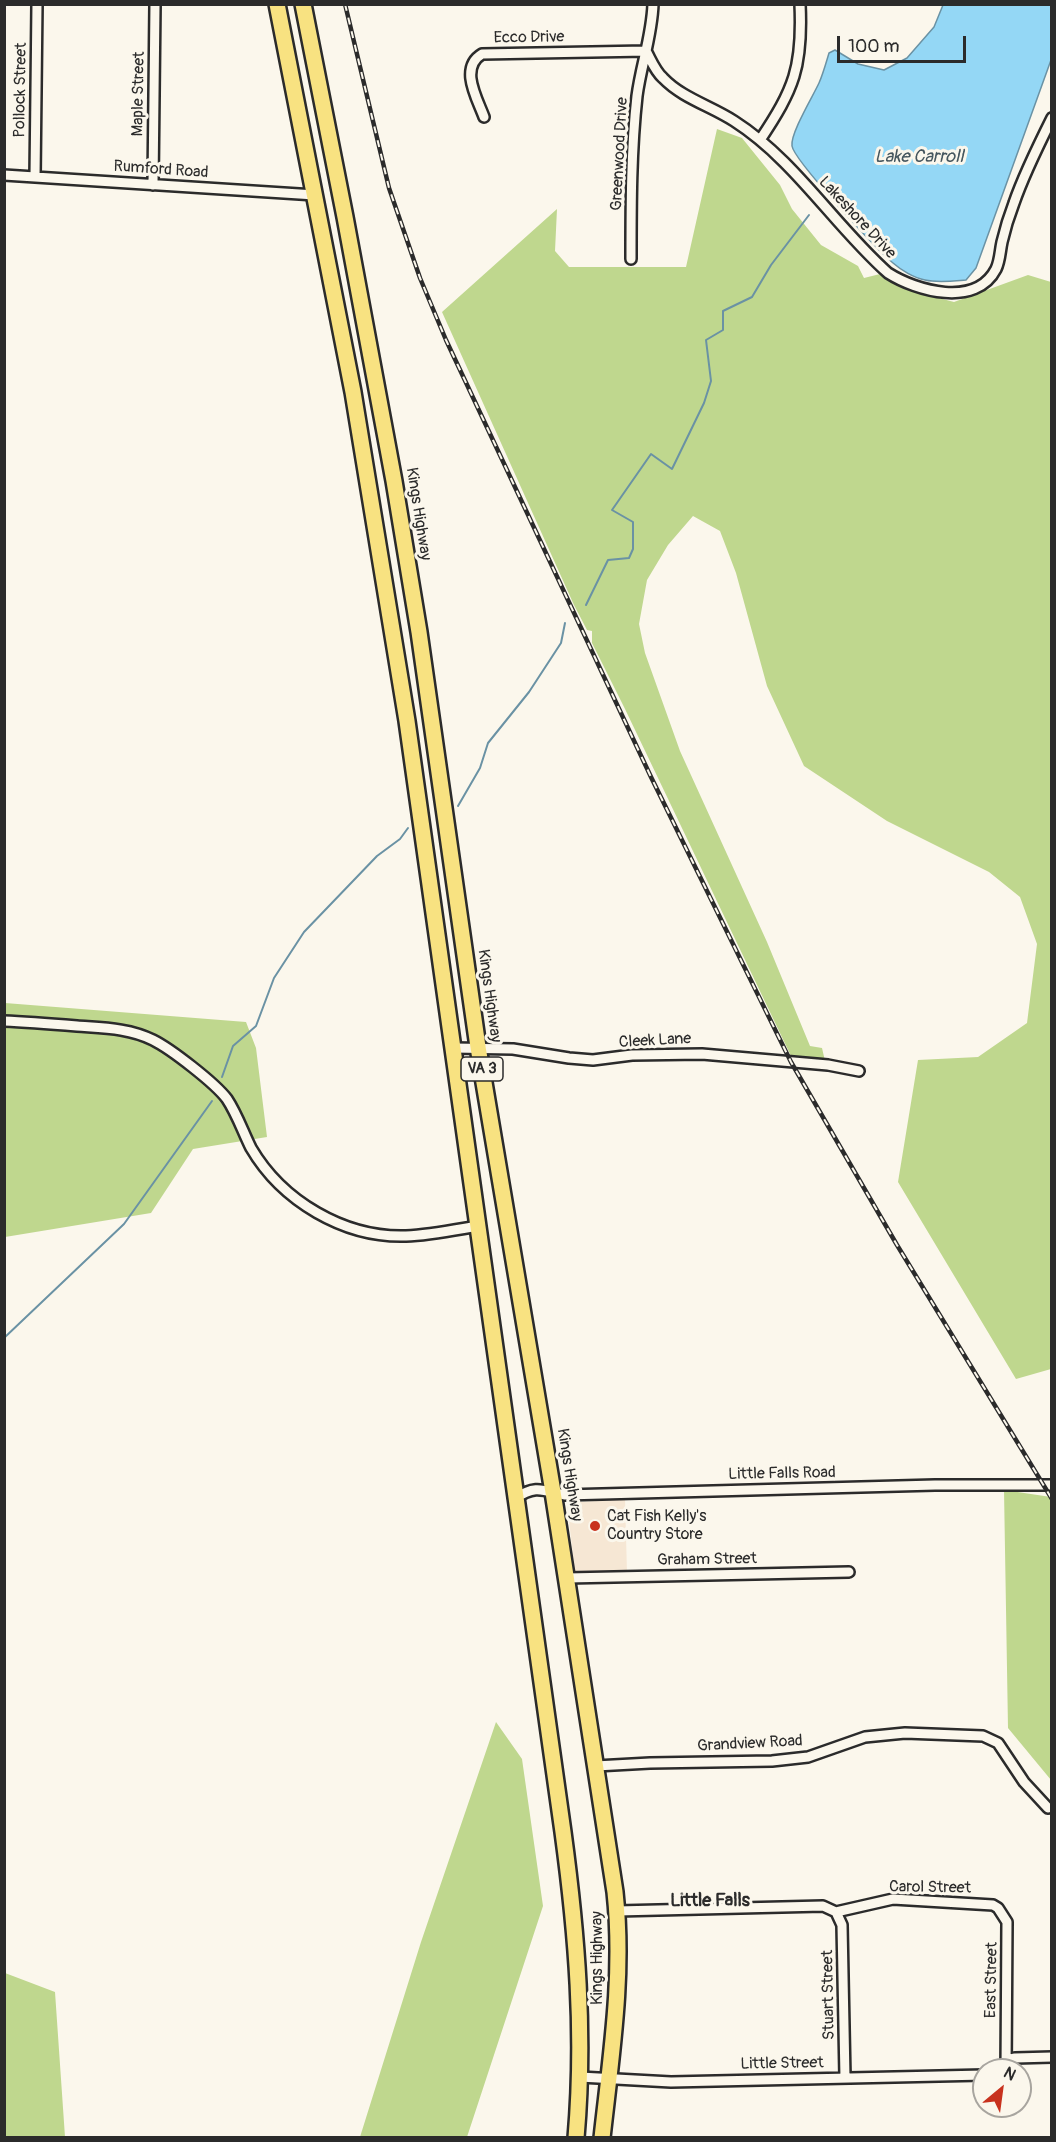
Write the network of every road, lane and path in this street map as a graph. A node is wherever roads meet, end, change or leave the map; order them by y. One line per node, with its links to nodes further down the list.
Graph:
1 (37, 4): 12 (street, Pollock Street)
2 (155, 4): 13 (street, Maple Street)
3 (277, 4): 14 (highway, Kings Highway / VA 3)
4 (303, 4): 16 (highway, Kings Highway / VA 3)
5 (653, 4): 7 (street, Greenwood Drive)
6 (800, 4): 10 (street)
7 (646, 51): 8 (street, Ecco Drive); 10 (street, Lakeshore Drive); 15 (street, Greenwood Drive)
8 (484, 117)
9 (1052, 118): 10 (street, Lakeshore Drive)
10 (760, 140)
11 (4, 175): 12 (street, Rumford Road)
12 (35, 177): 13 (street, Rumford Road)
13 (153, 185): 14 (street, Rumford Road)
14 (315, 195): 17 (highway, Kings Highway / VA 3)
15 (630, 259)
16 (394, 481): 17 (highway); 19 (highway, Kings Highway / VA 3)
17 (369, 483): 20 (highway, Kings Highway / VA 3)
18 (4, 1021): 22 (street)
19 (478, 1047): 20 (street, Cleek Lane); 21 (street, Cleek Lane); 24 (highway, Kings Highway / VA 3)
20 (453, 1048): 22 (highway, Kings Highway / VA 3)
21 (859, 1071)
22 (478, 1226): 25 (highway, Kings Highway / VA 3)
23 (1052, 1485): 24 (street, Little Falls Road)
24 (553, 1492): 25 (street, Little Falls Road); 27 (highway, Kings Highway / VA 3)
25 (516, 1498): 37 (highway, Kings Highway / VA 3)
26 (849, 1572): 27 (street, Graham Street)
27 (567, 1578): 28 (highway, Kings Highway / VA 3)
28 (596, 1766): 29 (street, Grandview Road); 31 (highway, Kings Highway / VA 3)
29 (1048, 1808)
30 (993, 1905): 32 (street, Carol Street); 34 (street, East Street)
31 (617, 1911): 32 (street, Carol Street); 39 (highway, Kings Highway / VA 3)
32 (836, 1912): 38 (street, Stuart Street)
33 (1052, 2057): 35 (street, East Street)
34 (1006, 2058)
35 (1015, 2058)
36 (972, 2075): 38 (street, Little Street)
37 (580, 2077): 39 (street, Little Street); 40 (highway, Kings Highway / VA 3)
38 (845, 2078): 39 (street, Little Street)
39 (608, 2079): 41 (highway, Kings Highway / VA 3)
40 (576, 2138)
41 (602, 2138)

